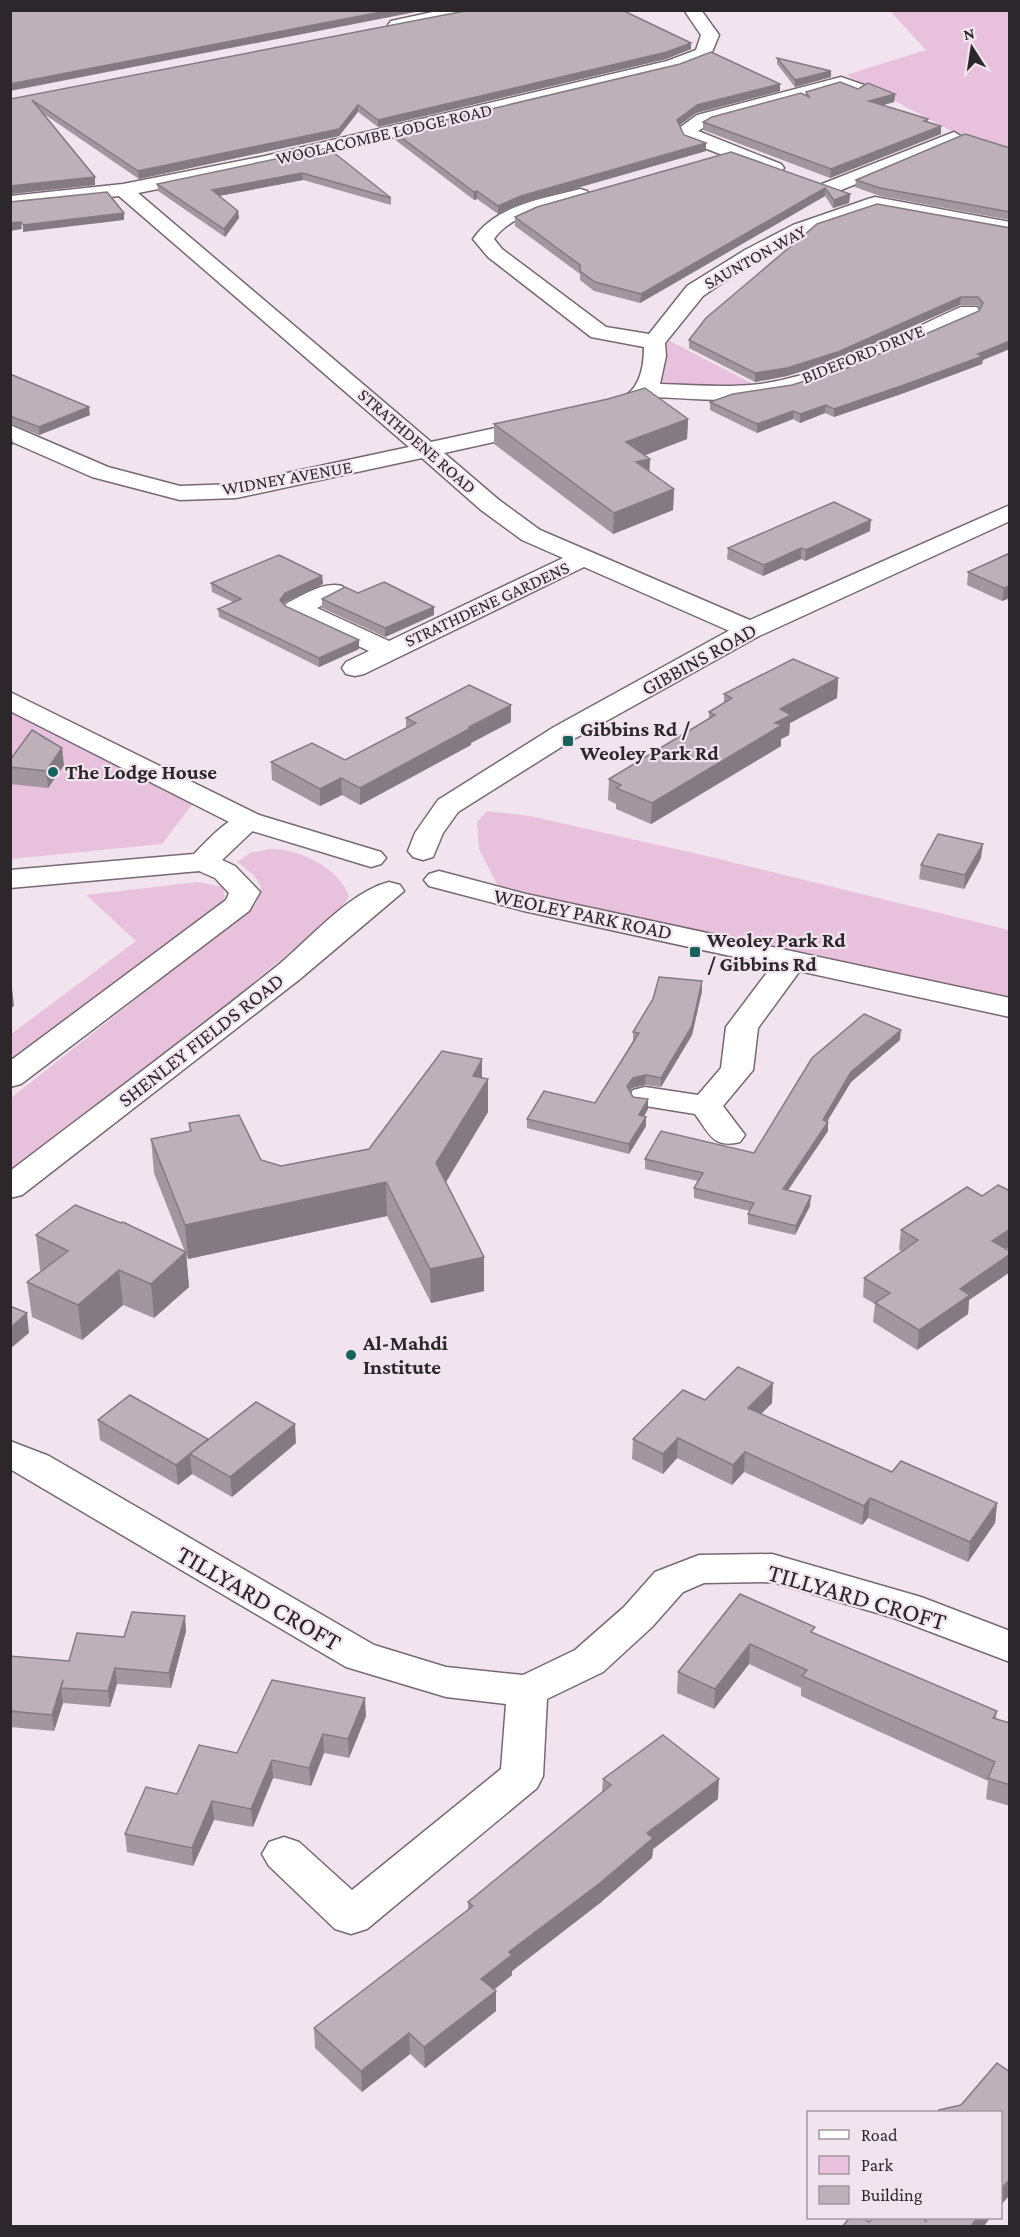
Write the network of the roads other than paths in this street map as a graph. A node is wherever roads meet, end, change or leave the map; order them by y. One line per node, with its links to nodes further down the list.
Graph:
1 (469, 10): 3 (street)
2 (692, 10): 9 (street, WOOLACOMBE LODGE ROAD)
3 (385, 28)
4 (858, 89): 6 (street)
5 (954, 138): 8 (street)
6 (732, 152): 7 (street); 8 (street)
7 (698, 162)
8 (829, 188): 12 (street)
9 (123, 190): 11 (street, WOOLACOMBE LODGE ROAD); 20 (street, STRATHDENE ROAD)
10 (597, 190): 15 (street)
11 (10, 202)
12 (875, 203): 13 (street, SAUNTON WAY); 15 (street, SAUNTON WAY)
13 (1010, 228)
14 (969, 312): 16 (street, BIDEFORD DRIVE)
15 (654, 342): 16 (street)
16 (648, 390): 17 (street)
17 (588, 414)
18 (554, 422): 20 (street)
19 (10, 432): 20 (street, WIDNEY AVENUE)
20 (429, 450): 22 (street, STRATHDENE ROAD)
21 (1010, 512): 24 (street, GIBBINS ROAD)
22 (586, 557): 24 (street, STRATHDENE ROAD); 25 (street, STRATHDENE GARDENS)
23 (333, 591): 25 (street, STRATHDENE GARDENS)
24 (750, 630): 29 (street, GIBBINS ROAD)
25 (388, 650): 26 (street, STRATHDENE GARDENS)
26 (355, 668)
27 (10, 699): 28 (street)
28 (249, 821): 30 (street); 31 (street)
29 (423, 852): 30 (street); 33 (street)
30 (371, 858): 34 (street)
31 (203, 862): 32 (street); 37 (street)
32 (10, 879)
33 (439, 880): 34 (street); 35 (street, WEOLEY PARK ROAD)
34 (389, 891): 41 (street, SHENLEY FIELDS ROAD)
35 (792, 961): 36 (street, WEOLEY PARK ROAD); 39 (street)
36 (1010, 1008)
37 (10, 1077)
38 (645, 1097): 39 (street)
39 (706, 1106): 40 (street)
40 (728, 1135)
41 (10, 1188)
42 (10, 1454): 44 (street, TILLYARD CROFT)
43 (1010, 1647): 44 (street, TILLYARD CROFT)
44 (527, 1691): 45 (street)
45 (284, 1854)

